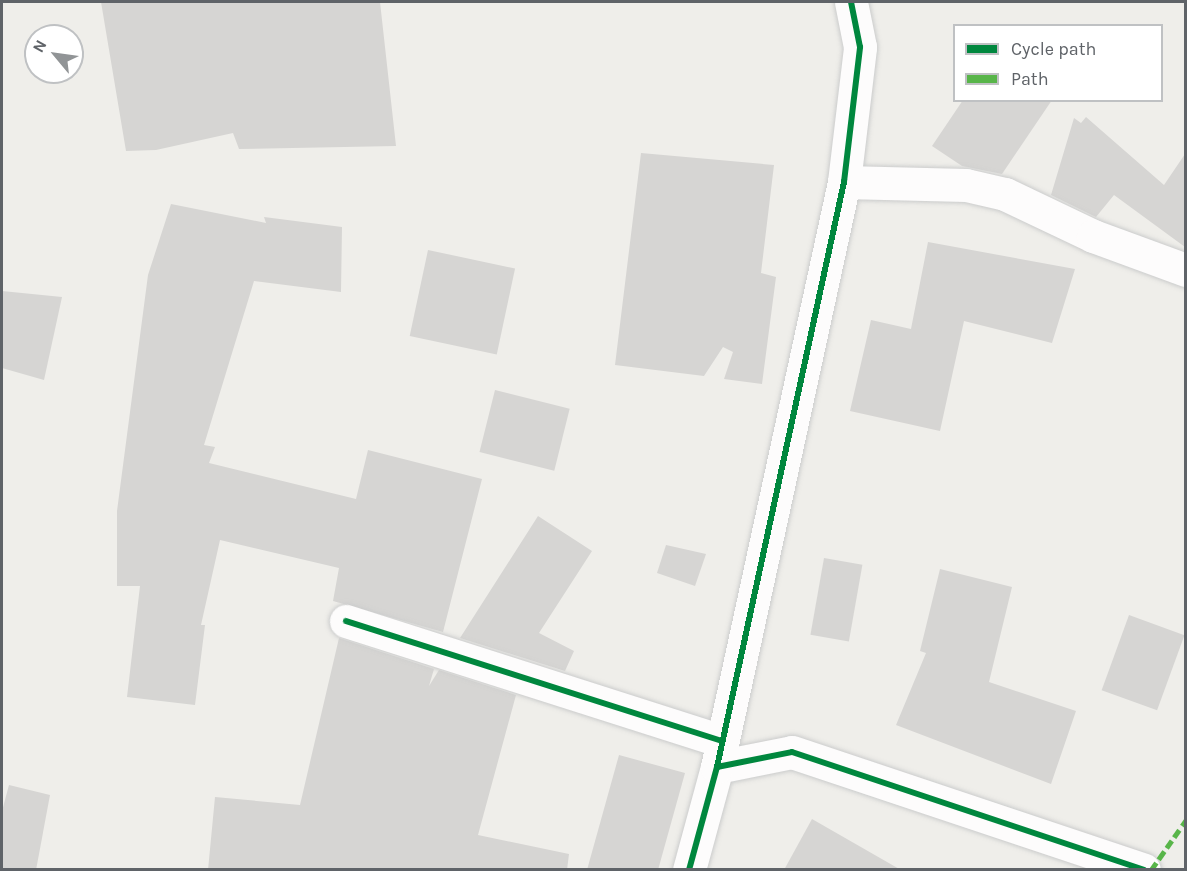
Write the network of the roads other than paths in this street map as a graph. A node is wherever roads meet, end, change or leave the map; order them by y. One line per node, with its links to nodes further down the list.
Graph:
1 (858, 5): 2 (street)
2 (844, 182): 3 (street); 5 (street)
3 (1185, 270)
4 (346, 621): 5 (street)
5 (720, 754): 6 (street); 7 (street)
6 (688, 870)
7 (1144, 870)

